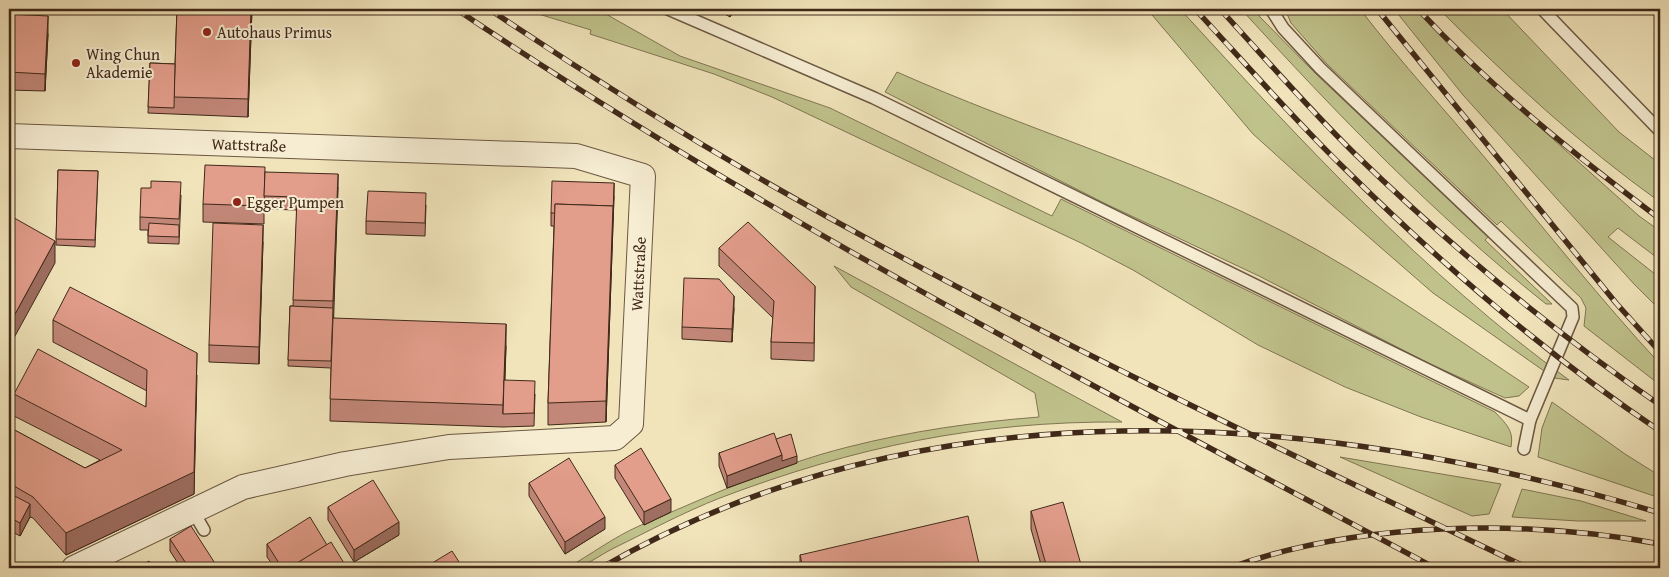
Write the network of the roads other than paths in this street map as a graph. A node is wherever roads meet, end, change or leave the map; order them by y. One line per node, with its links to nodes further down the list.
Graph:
1 (668, 9): 6 (lane)
2 (1270, 9): 6 (lane)
3 (1542, 9): 4 (lane)
4 (1660, 130)
5 (9, 136): 8 (street, Wattstraße)
6 (1530, 420): 7 (lane)
7 (1524, 449)
8 (74, 568)

